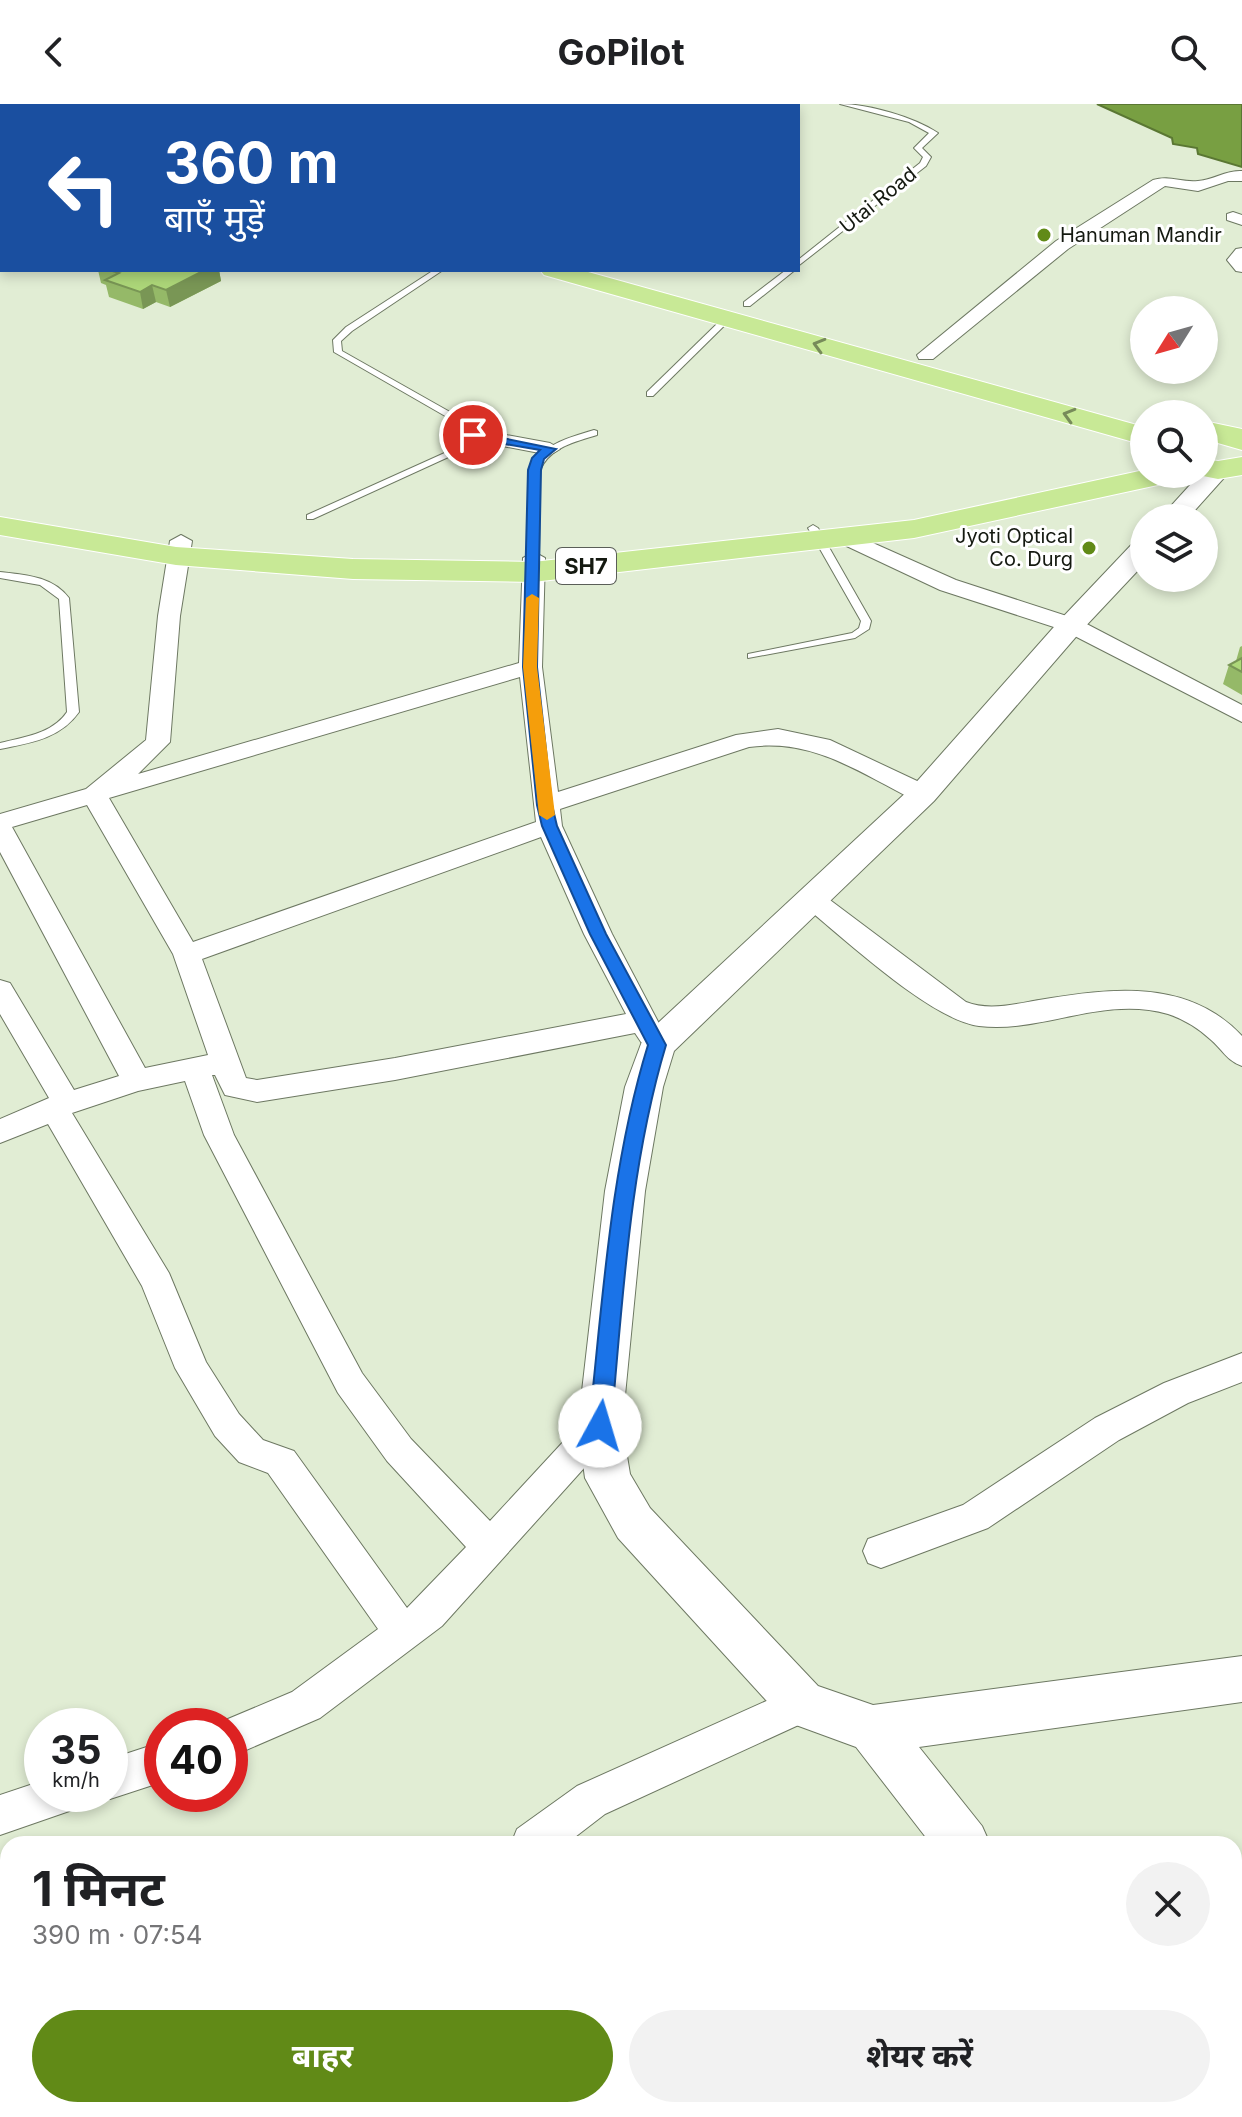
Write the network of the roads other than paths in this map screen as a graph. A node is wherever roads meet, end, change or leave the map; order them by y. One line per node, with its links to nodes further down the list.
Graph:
1 (843, 104): 4 (lane, Utai Road)
2 (1242, 176): 11 (street)
3 (1242, 253): 5 (street)
4 (800, 262)
5 (1242, 267)
6 (436, 272): 16 (lane)
7 (564, 272): 10 (main road)
8 (631, 272): 10 (main road)
9 (788, 272): 10 (lane)
10 (737, 311): 11 (main road); 12 (lane); 14 (main road, one-way to 10)
11 (926, 355): 13 (main road)
12 (650, 394)
13 (1130, 412)
14 (1130, 432)
15 (594, 433): 17 (lane)
16 (473, 435): 17 (street); 23 (lane)
17 (550, 449): 28 (lane)
18 (1130, 464): 25 (main road, SH7)
19 (1221, 468): 21 (street)
20 (1130, 482): 25 (main road, SH7)
21 (1186, 504)
22 (0, 511): 26 (main road, SH7)
23 (310, 517)
24 (0, 526): 26 (main road, SH7)
25 (826, 535): 28 (main road, SH7); 30 (street); 31 (lane)
26 (179, 548): 28 (main road, SH7); 36 (street)
27 (1130, 563): 30 (street)
28 (534, 565): 32 (street)
29 (0, 575): 34 (lane)
30 (1071, 625): 33 (street); 35 (street)
31 (752, 656)
32 (530, 667): 36 (street); 37 (street)
33 (1242, 715)
34 (0, 746)
35 (923, 794): 37 (street); 39 (street)
36 (94, 795): 38 (street); 40 (street)
37 (547, 815): 40 (street); 42 (street)
38 (0, 825): 45 (street)
39 (813, 900): 42 (street); 43 (street)
40 (187, 954): 44 (street)
41 (0, 990): 46 (street)
42 (650, 1033): 44 (street); 49 (street)
43 (1242, 1055)
44 (210, 1065): 45 (street); 50 (street)
45 (137, 1081): 46 (street)
46 (61, 1106): 47 (street); 52 (street)
47 (0, 1132)
48 (1242, 1367): 51 (street)
49 (600, 1426): 50 (street); 54 (street)
50 (490, 1547): 52 (street)
51 (881, 1551)
52 (403, 1633): 56 (street)
53 (1242, 1679): 55 (street)
54 (802, 1704): 55 (street); 59 (street)
55 (873, 1729): 60 (street)
56 (248, 1730)
57 (24, 1807): 58 (street)
58 (0, 1815)
59 (543, 1836)
60 (958, 1836)

